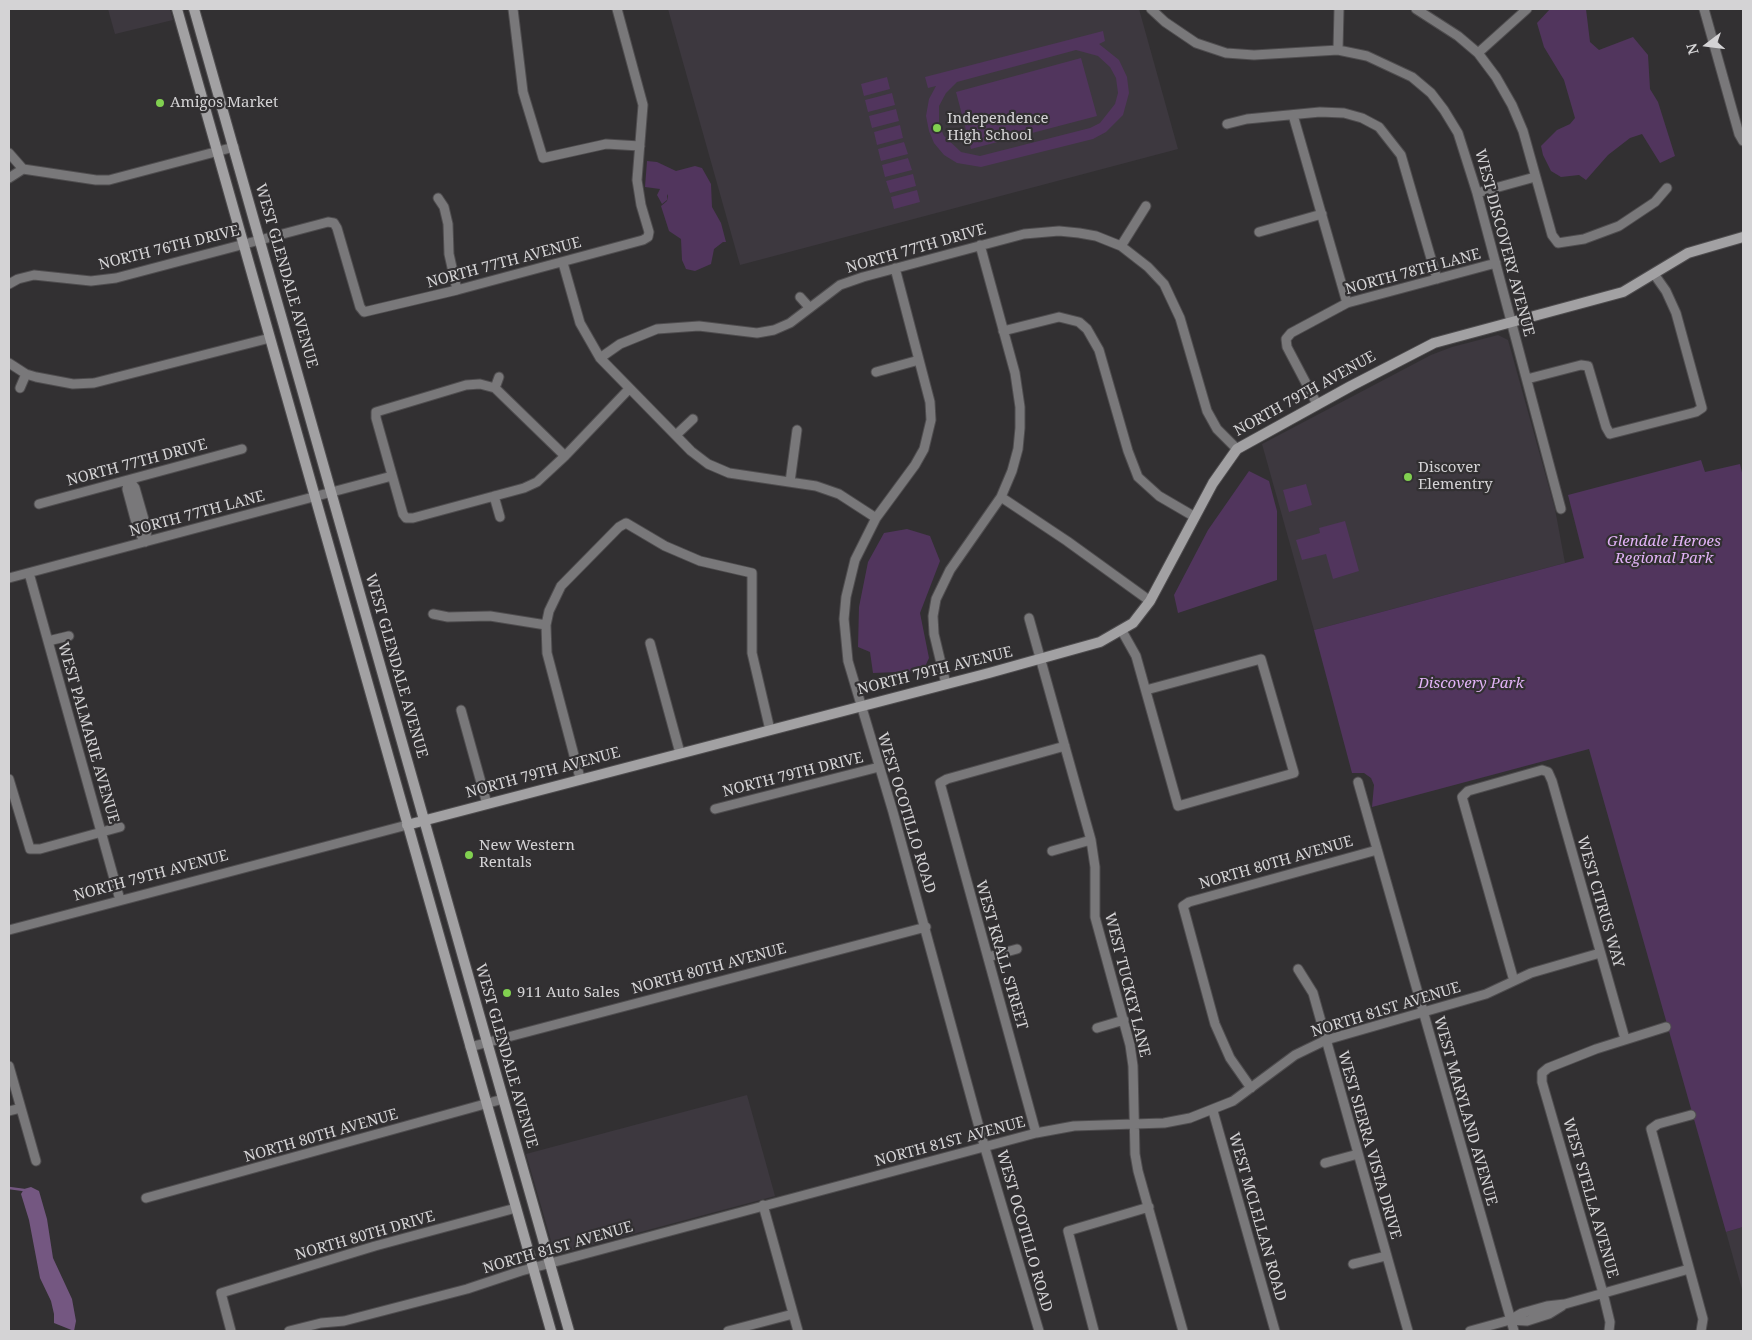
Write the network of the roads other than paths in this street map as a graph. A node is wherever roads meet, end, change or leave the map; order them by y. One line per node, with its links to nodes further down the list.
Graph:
1 (177, 9): 17 (main road)
2 (194, 9): 16 (main road, WEST GLENDALE AVENUE)
3 (513, 9): 15 (street)
4 (617, 9): 15 (street)
5 (1152, 9): 10 (street)
6 (1340, 9): 10 (street)
7 (1416, 9): 11 (street)
8 (1527, 9): 11 (street)
9 (1704, 9): 14 (street)
10 (1338, 50): 23 (street, WEST DISCOVERY AVENUE)
11 (1478, 53): 20 (street)
12 (1293, 115): 13 (street); 26 (street); 37 (street)
13 (1227, 124)
14 (1743, 141)
15 (640, 146): 33 (street, NORTH 77TH AVENUE)
16 (234, 147): 17 (street); 29 (main road, WEST GLENDALE AVENUE)
17 (217, 152): 19 (street); 30 (main road)
18 (9, 153): 19 (street)
19 (23, 169): 21 (street)
20 (1536, 177): 22 (street); 23 (street)
21 (9, 178)
22 (1667, 188)
23 (1477, 193): 34 (street, WEST DISCOVERY AVENUE)
24 (438, 198): 39 (street)
25 (1146, 206): 32 (street)
26 (1322, 214): 27 (street); 41 (street)
27 (1259, 232)
28 (1743, 237): 36 (main road, NORTH 79TH AVENUE)
29 (260, 240): 30 (street, NORTH 76TH DRIVE); 43 (street, NORTH 76TH DRIVE); 67 (main road, WEST GLENDALE AVENUE)
30 (244, 245): 38 (street, NORTH 76TH DRIVE); 46 (main road)
31 (980, 245): 32 (street, NORTH 77TH DRIVE); 35 (street, NORTH 77TH DRIVE); 45 (street)
32 (1121, 246): 62 (street)
33 (563, 263): 39 (street, NORTH 77TH AVENUE); 47 (street)
34 (1496, 264): 37 (street, NORTH 78TH LANE); 44 (street, WEST DISCOVERY AVENUE)
35 (895, 268): 42 (street, NORTH 77TH DRIVE); 48 (street)
36 (1654, 274): 44 (main road, NORTH 79TH AVENUE); 53 (street)
37 (1437, 279): 41 (street, NORTH 78TH LANE)
38 (9, 284)
39 (457, 290): 43 (street, NORTH 77TH AVENUE)
40 (800, 297): 42 (street)
41 (1347, 303): 57 (street, NORTH 78TH LANE)
42 (809, 307): 47 (street, NORTH 77TH DRIVE)
43 (364, 312)
44 (1512, 321): 53 (street, WEST DISCOVERY AVENUE); 57 (main road, NORTH 79TH AVENUE)
45 (1003, 331): 69 (street); 74 (street)
46 (270, 338): 51 (street); 70 (main road)
47 (600, 358): 56 (street)
48 (919, 360): 50 (street); 75 (street)
49 (9, 363): 51 (street)
50 (876, 372)
51 (26, 374): 54 (street)
52 (500, 377): 55 (street)
53 (1527, 379): 72 (street, WEST DISCOVERY AVENUE)
54 (20, 388)
55 (495, 388): 63 (street); 64 (street)
56 (629, 389): 60 (street); 63 (street)
57 (1317, 404): 62 (main road, NORTH 79TH AVENUE)
58 (693, 419): 60 (street)
59 (797, 430): 66 (street)
60 (676, 435): 66 (street)
61 (242, 449): 65 (street, NORTH 77TH DRIVE)
62 (1237, 449): 74 (main road, NORTH 79TH AVENUE)
63 (565, 456): 68 (street)
64 (392, 476): 67 (street, NORTH 77TH LANE); 68 (street)
65 (129, 480): 71 (street, NORTH 77TH DRIVE); 76 (street)
66 (790, 482): 75 (street)
67 (331, 493): 70 (street, NORTH 77TH LANE); 101 (main road, WEST GLENDALE AVENUE)
68 (494, 496): 73 (street)
69 (1001, 497): 79 (street); 88 (street)
70 (315, 498): 76 (street, NORTH 77TH LANE); 102 (main road)
71 (39, 504)
72 (1561, 509)
73 (500, 517)
74 (1195, 517): 79 (main road, NORTH 79TH AVENUE)
75 (876, 518): 90 (street, WEST OCOTILLO ROAD)
76 (145, 542): 77 (street, NORTH 77TH LANE)
77 (29, 573): 78 (street, NORTH 77TH LANE); 85 (street, WEST PALMARIE AVENUE)
78 (9, 578)
79 (1150, 601): 83 (main road, NORTH 79TH AVENUE)
80 (433, 614): 82 (street)
81 (1029, 618): 87 (street, WEST TUCKEY LANE)
82 (546, 625): 92 (street); 96 (street)
83 (1122, 631): 87 (main road, NORTH 79TH AVENUE); 89 (street)
84 (69, 636): 85 (street)
85 (48, 642): 104 (street, WEST PALMARIE AVENUE)
86 (650, 643): 94 (street)
87 (1041, 659): 88 (main road, NORTH 79TH AVENUE); 93 (street, WEST TUCKEY LANE)
88 (946, 684): 90 (main road, NORTH 79TH AVENUE)
89 (1146, 690): 89 (street)
90 (860, 706): 92 (main road, NORTH 79TH AVENUE); 95 (street, WEST OCOTILLO ROAD)
91 (461, 710): 99 (street)
92 (770, 730): 94 (main road, NORTH 79TH AVENUE)
93 (1065, 746): 105 (street, WEST TUCKEY LANE); 113 (street, WEST KRALL STREET)
94 (680, 753): 96 (main road, NORTH 79TH AVENUE)
95 (879, 767): 100 (street, NORTH 79TH DRIVE); 109 (street, WEST OCOTILLO ROAD)
96 (580, 778): 99 (main road, NORTH 79TH AVENUE)
97 (9, 779): 104 (street)
98 (1358, 782): 106 (street, WEST MARYLAND AVENUE)
99 (487, 804): 101 (main road, NORTH 79TH AVENUE)
100 (715, 809)
101 (423, 821): 102 (main road, NORTH 79TH AVENUE); 122 (main road, WEST GLENDALE AVENUE)
102 (407, 824): 108 (street, NORTH 79TH AVENUE); 123 (main road)
103 (120, 827): 104 (street)
104 (101, 832): 108 (street, WEST PALMARIE AVENUE)
105 (1091, 840): 107 (street); 117 (street, WEST TUCKEY LANE)
106 (1377, 850): 116 (street, WEST MARYLAND AVENUE); 125 (street, NORTH 80TH AVENUE)
107 (1052, 851)
108 (120, 900): 110 (street, NORTH 79TH AVENUE)
109 (926, 927): 122 (street, NORTH 80TH AVENUE); 134 (street, WEST OCOTILLO ROAD)
110 (9, 930)
111 (1017, 949): 113 (street)
112 (1600, 953): 115 (street, NORTH 81ST AVENUE); 115 (street, WEST CITRUS WAY); 120 (street, WEST CITRUS WAY)
113 (988, 957): 133 (street, WEST KRALL STREET)
114 (1298, 969): 121 (street, WEST SIERRA VISTA DRIVE)
115 (1514, 981): 116 (street, NORTH 81ST AVENUE)
116 (1423, 1012): 121 (street, NORTH 81ST AVENUE); 149 (street, WEST MARYLAND AVENUE)
117 (1124, 1020): 119 (street); 132 (street, WEST TUCKEY LANE)
118 (1666, 1027): 120 (street)
119 (1097, 1028)
120 (1624, 1039): 147 (street, WEST STELLA AVENUE)
121 (1326, 1040): 125 (street, NORTH 81ST AVENUE); 135 (street, WEST SIERRA VISTA DRIVE)
122 (487, 1042): 123 (street, NORTH 80TH AVENUE); 126 (main road, WEST GLENDALE AVENUE)
123 (470, 1047): 127 (main road)
124 (9, 1066): 128 (street)
125 (1251, 1088): 130 (street, NORTH 81ST AVENUE)
126 (503, 1100): 127 (street, NORTH 80TH AVENUE); 143 (main road, WEST GLENDALE AVENUE)
127 (487, 1104): 138 (street, NORTH 80TH AVENUE); 141 (main road)
128 (21, 1108): 129 (street); 136 (street)
129 (9, 1111)
130 (1213, 1111): 132 (street, NORTH 81ST AVENUE); 161 (street, WEST MCLELLAN ROAD)
131 (1691, 1115): 146 (street)
132 (1134, 1124): 133 (street, NORTH 81ST AVENUE); 140 (street, WEST TUCKEY LANE)
133 (1036, 1134): 134 (street, NORTH 81ST AVENUE)
134 (985, 1146): 139 (street, NORTH 81ST AVENUE); 158 (street, WEST OCOTILLO ROAD)
135 (1358, 1154): 137 (street); 142 (street, WEST SIERRA VISTA DRIVE)
136 (36, 1161)
137 (1324, 1164)
138 (146, 1198)
139 (763, 1205): 143 (street, NORTH 81ST AVENUE); 148 (street)
140 (1148, 1207): 159 (street); 160 (street, WEST TUCKEY LANE)
141 (516, 1208): 145 (main road); 151 (street, NORTH 80TH DRIVE)
142 (1386, 1256): 144 (street); 162 (street, WEST SIERRA VISTA DRIVE)
143 (550, 1264): 145 (street, NORTH 81ST AVENUE); 155 (main road, WEST GLENDALE AVENUE)
144 (1353, 1264)
145 (533, 1268): 150 (street, NORTH 81ST AVENUE); 154 (main road)
146 (1689, 1269): 147 (street); 166 (street)
147 (1603, 1293): 149 (street); 165 (street, WEST STELLA AVENUE)
148 (793, 1314): 156 (street); 157 (street)
149 (1510, 1320): 163 (street); 164 (street, WEST MARYLAND AVENUE)
150 (344, 1321): 152 (street, NORTH 81ST AVENUE); 153 (street)
151 (231, 1331)
152 (289, 1331)
153 (347, 1331)
154 (551, 1331)
155 (569, 1331)
156 (728, 1331)
157 (798, 1331)
158 (1039, 1331)
159 (1094, 1331)
160 (1183, 1331)
161 (1275, 1331)
162 (1408, 1331)
163 (1470, 1331)
164 (1514, 1331)
165 (1609, 1331)
166 (1702, 1331)

